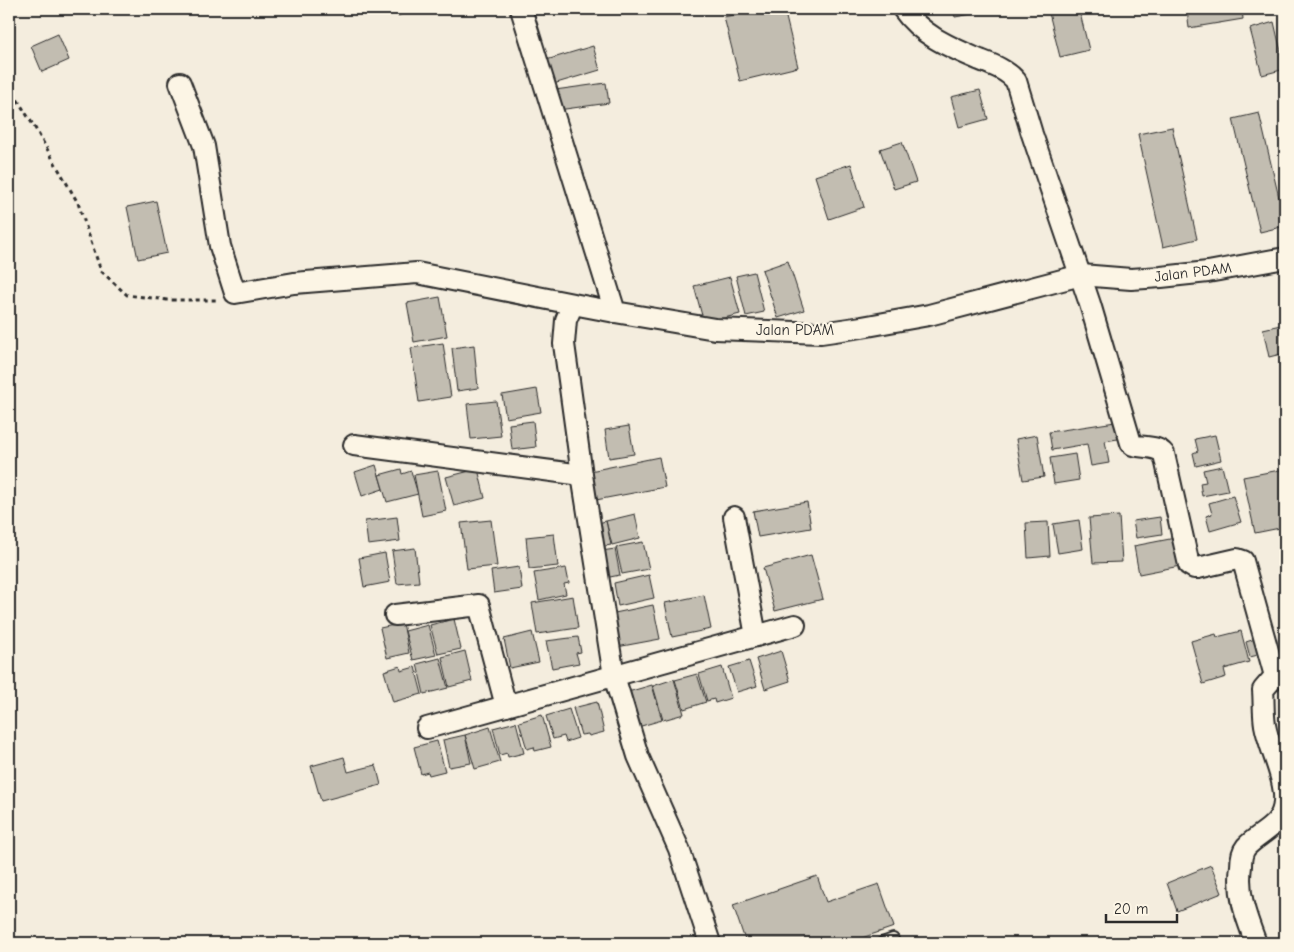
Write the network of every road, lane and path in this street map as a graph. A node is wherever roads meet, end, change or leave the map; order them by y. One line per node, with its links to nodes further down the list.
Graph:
1 (521, 9): 9 (street)
2 (903, 9): 6 (street)
3 (180, 83): 7 (street)
4 (9, 86): 7 (path)
5 (1285, 258): 6 (street, Jalan PDAM)
6 (1082, 278): 9 (street, Jalan PDAM); 16 (street)
7 (235, 293): 8 (street, Jalan PDAM)
8 (573, 304): 9 (street, Jalan PDAM); 11 (street)
9 (615, 312)
10 (354, 445): 11 (street)
11 (582, 474): 17 (street)
12 (734, 517): 15 (street)
13 (395, 615): 18 (street)
14 (795, 625): 15 (street)
15 (756, 636): 17 (street)
16 (1280, 674): 23 (street)
17 (614, 676): 18 (street); 21 (street)
18 (506, 706): 19 (street)
19 (427, 728)
20 (893, 939): 22 (lane)
21 (710, 943)
22 (882, 943)
23 (1256, 943)

